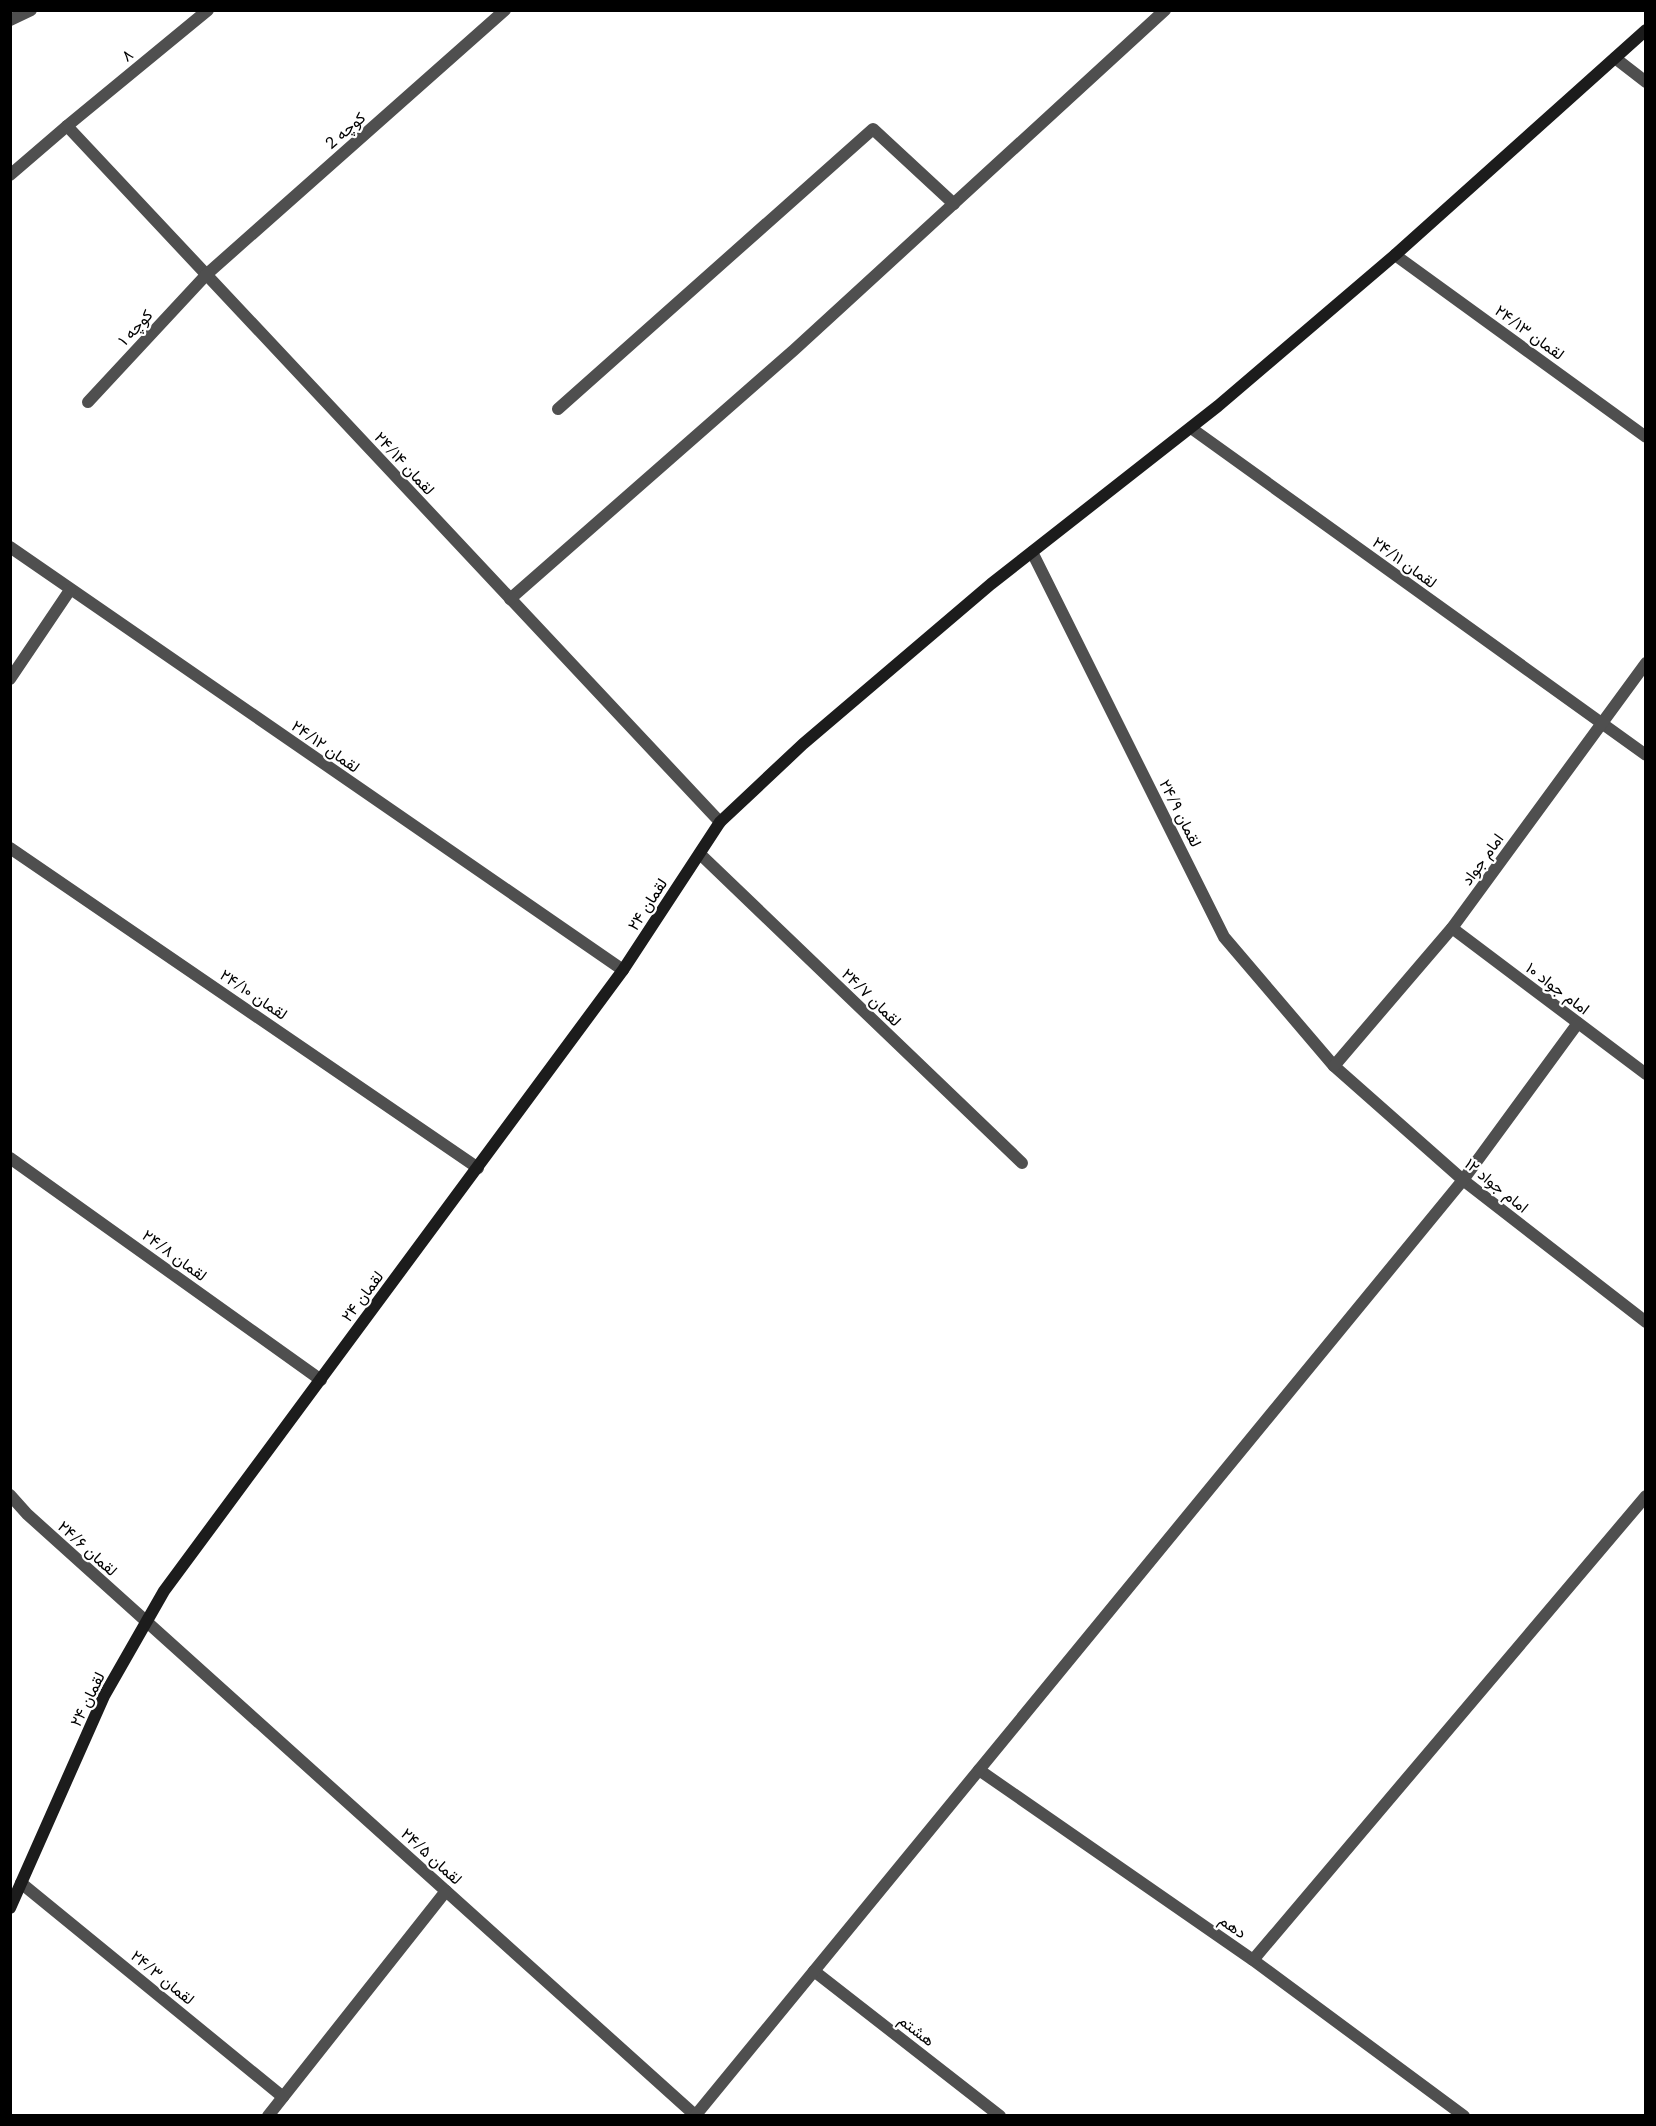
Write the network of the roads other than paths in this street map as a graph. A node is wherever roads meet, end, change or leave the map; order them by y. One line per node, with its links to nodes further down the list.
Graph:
1 (31, 10): 5 (street)
2 (208, 10): 9 (street, ۸)
3 (505, 10): 13 (street, کوچه 2)
4 (1165, 10): 11 (street)
5 (10, 20)
6 (1646, 30): 7 (street, لقمان ۲۴)
7 (1615, 58): 8 (street); 12 (street, لقمان ۲۴)
8 (1646, 82)
9 (67, 126): 10 (street, ۸); 13 (street, لقمان ۲۴/۱۴)
10 (10, 175)
11 (954, 204): 15 (street); 21 (street)
12 (1395, 255): 16 (street, لقمان ۲۴); 17 (street, لقمان ۲۴/۱۳)
13 (207, 274): 14 (street, کوچه ۱); 21 (street, لقمان ۲۴/۱۴)
14 (88, 402)
15 (558, 409)
16 (1191, 428): 19 (street, لقمان ۲۴); 24 (street, لقمان ۲۴/۱۱)
17 (1646, 437)
18 (10, 547): 20 (street, لقمان ۲۴/۱۲)
19 (1032, 552): 26 (street, لقمان ۲۴); 32 (street, لقمان ۲۴/۹)
20 (70, 590): 23 (street); 30 (street, لقمان ۲۴/۱۲)
21 (510, 599): 26 (street, لقمان ۲۴/۱۴)
22 (1646, 663): 24 (street, امام جواد)
23 (10, 679)
24 (1601, 723): 25 (street, لقمان ۲۴/۱۱); 29 (street, امام جواد)
25 (1646, 755)
26 (720, 822): 28 (street, لقمان ۲۴)
27 (10, 848): 36 (street, لقمان ۲۴/۱۰)
28 (700, 854): 30 (street, لقمان ۲۴); 35 (street, لقمان ۲۴/۷)
29 (1452, 928): 31 (street, امام جواد ۱۰); 32 (street, امام جواد)
30 (623, 970): 36 (street, لقمان ۲۴)
31 (1578, 1023): 33 (street, امام جواد ۱۰); 37 (street)
32 (1334, 1066): 37 (street, امام جواد ۱۲)
33 (1646, 1074)
34 (10, 1158): 39 (street, لقمان ۲۴/۸)
35 (1022, 1163)
36 (478, 1168): 39 (street, لقمان ۲۴)
37 (1463, 1180): 38 (street, امام جواد ۱۲); 43 (street)
38 (1646, 1322)
39 (321, 1380): 42 (street, لقمان ۲۴)
40 (10, 1494): 42 (street, لقمان ۲۴/۶)
41 (1646, 1496): 47 (street)
42 (146, 1623): 44 (street, لقمان ۲۴); 45 (street, لقمان ۲۴/۵)
43 (979, 1770): 47 (street, دهم); 48 (street)
44 (21, 1883): 46 (street, لقمان ۲۴); 49 (street, لقمان ۲۴/۳)
45 (446, 1891): 49 (street); 51 (street, لقمان ۲۴/۵)
46 (10, 1908)
47 (1253, 1960): 53 (street, دهم)
48 (814, 1971): 51 (street); 52 (street, هشتم)
49 (283, 2097): 50 (street)
50 (268, 2115)
51 (695, 2115)
52 (1000, 2115)
53 (1464, 2115)

